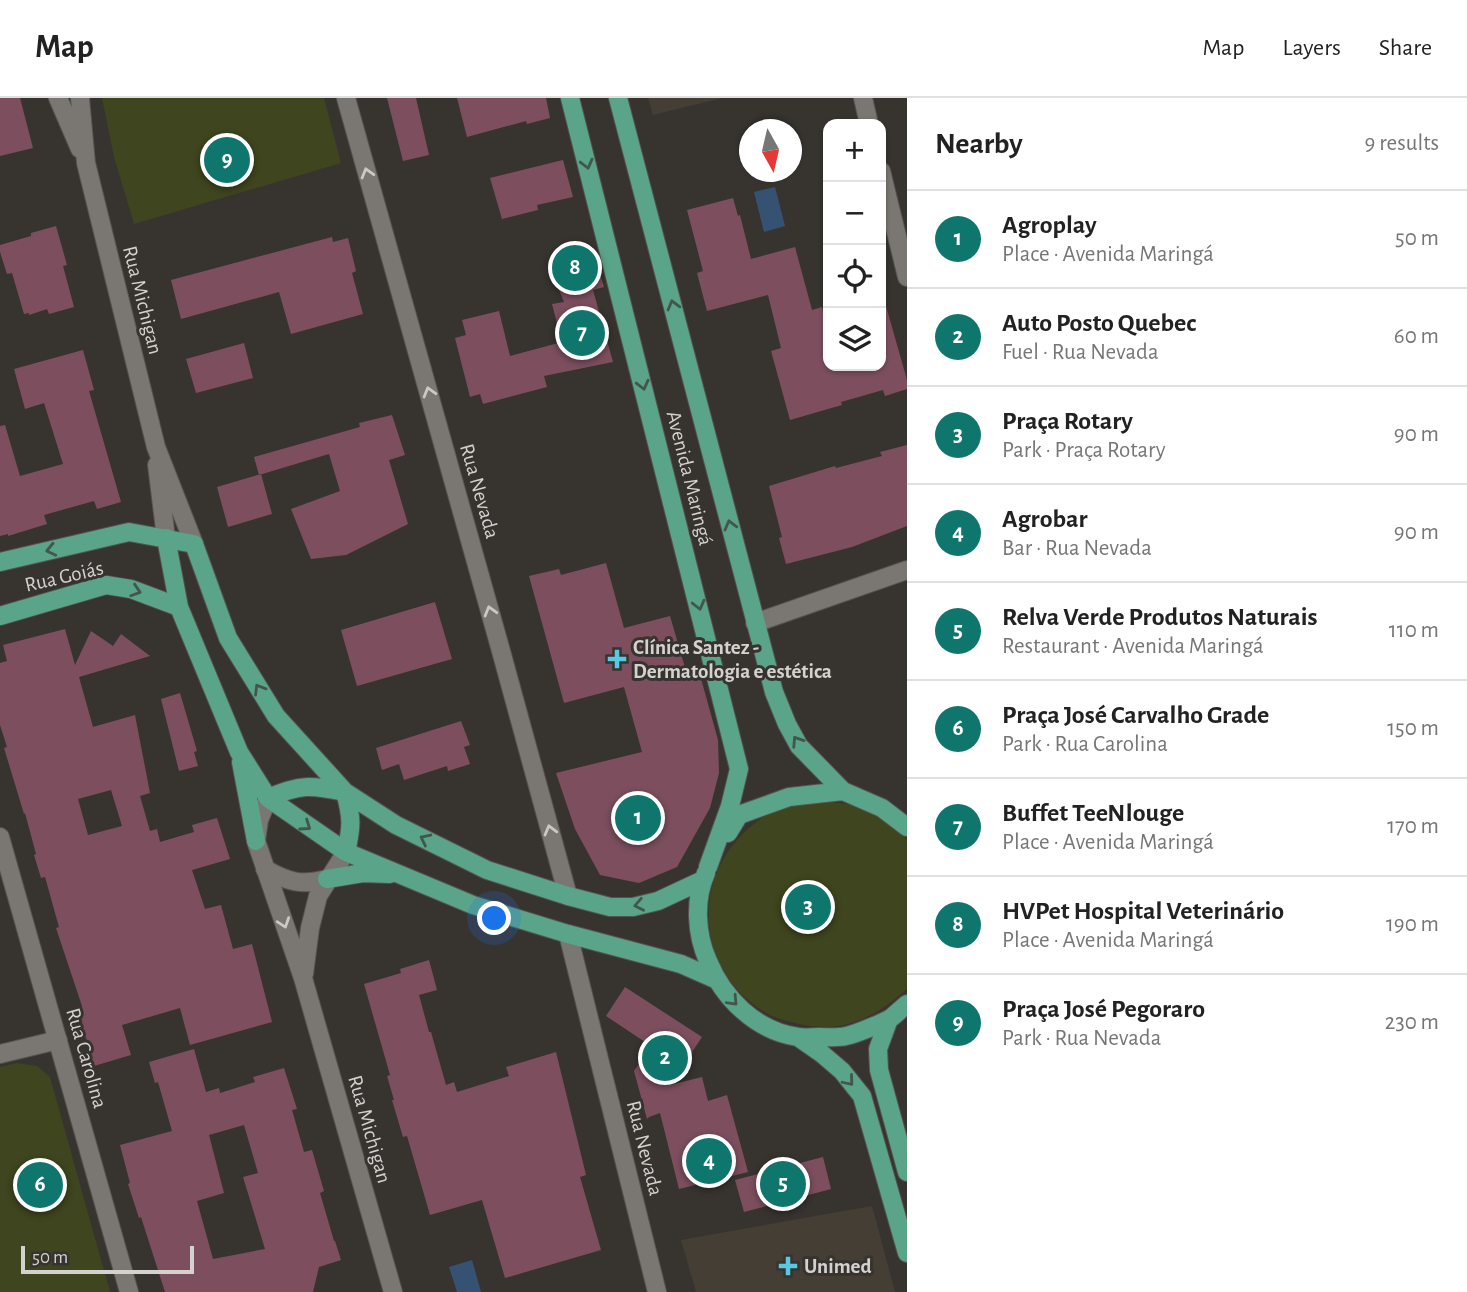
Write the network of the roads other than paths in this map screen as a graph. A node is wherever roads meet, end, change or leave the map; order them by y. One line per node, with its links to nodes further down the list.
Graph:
1 (58, 98): 8 (street, Rua Michigan)
2 (80, 98): 8 (street, Rua Michigan)
3 (346, 98): 31 (street, Rua Nevada, one-way to 3)
4 (570, 98): 29 (main road, Avenida Maringá, one-way to 29)
5 (618, 98): 18 (main road, Avenida Maringá, one-way to 5)
6 (863, 98): 7 (street)
7 (868, 119)
8 (86, 163): 11 (street, Rua Michigan)
9 (884, 182): 10 (street)
10 (907, 277)
11 (156, 447): 12 (street, Rua Michigan); 13 (street, Rua Michigan)
12 (166, 538): 13 (main road, Rua Goiás); 14 (main road, Rua Goiás, one-way to 14); 16 (main road)
13 (194, 544): 21 (main road, one-way to 13)
14 (0, 562)
15 (907, 570): 18 (street)
16 (178, 607): 17 (main road, Rua Goiás, one-way to 16); 19 (main road)
17 (0, 616)
18 (755, 623): 20 (main road, Avenida Maringá, one-way to 18)
19 (239, 752): 22 (main road); 25 (main road)
20 (843, 791): 23 (main road); 29 (main road)
21 (345, 792): 22 (main road); 26 (main road); 31 (main road, one-way to 21)
22 (268, 798): 25 (street); 26 (main road, one-way to 26)
23 (907, 827)
24 (0, 837): 38 (street, Rua Carolina)
25 (256, 841): 27 (street, Rua Michigan)
26 (346, 852): 28 (main road); 30 (street, Rua Michigan)
27 (265, 869): 30 (street); 33 (street, Rua Michigan, one-way to 33)
28 (401, 874): 30 (main road); 32 (main road)
29 (705, 874): 31 (main road, one-way to 31); 34 (main road)
30 (327, 879): 33 (street, Rua Michigan)
31 (568, 896)
32 (568, 934): 34 (main road); 44 (street, Rua Nevada)
33 (303, 978): 43 (street, Rua Michigan)
34 (715, 979): 37 (main road, one-way to 37)
35 (907, 1004): 36 (main road)
36 (889, 1019): 37 (main road); 40 (main road)
37 (797, 1037): 41 (main road, one-way to 41)
38 (58, 1040): 39 (street); 42 (street, Rua Carolina)
39 (0, 1054)
40 (907, 1172)
41 (907, 1253)
42 (129, 1292)
43 (393, 1292)
44 (657, 1292)

